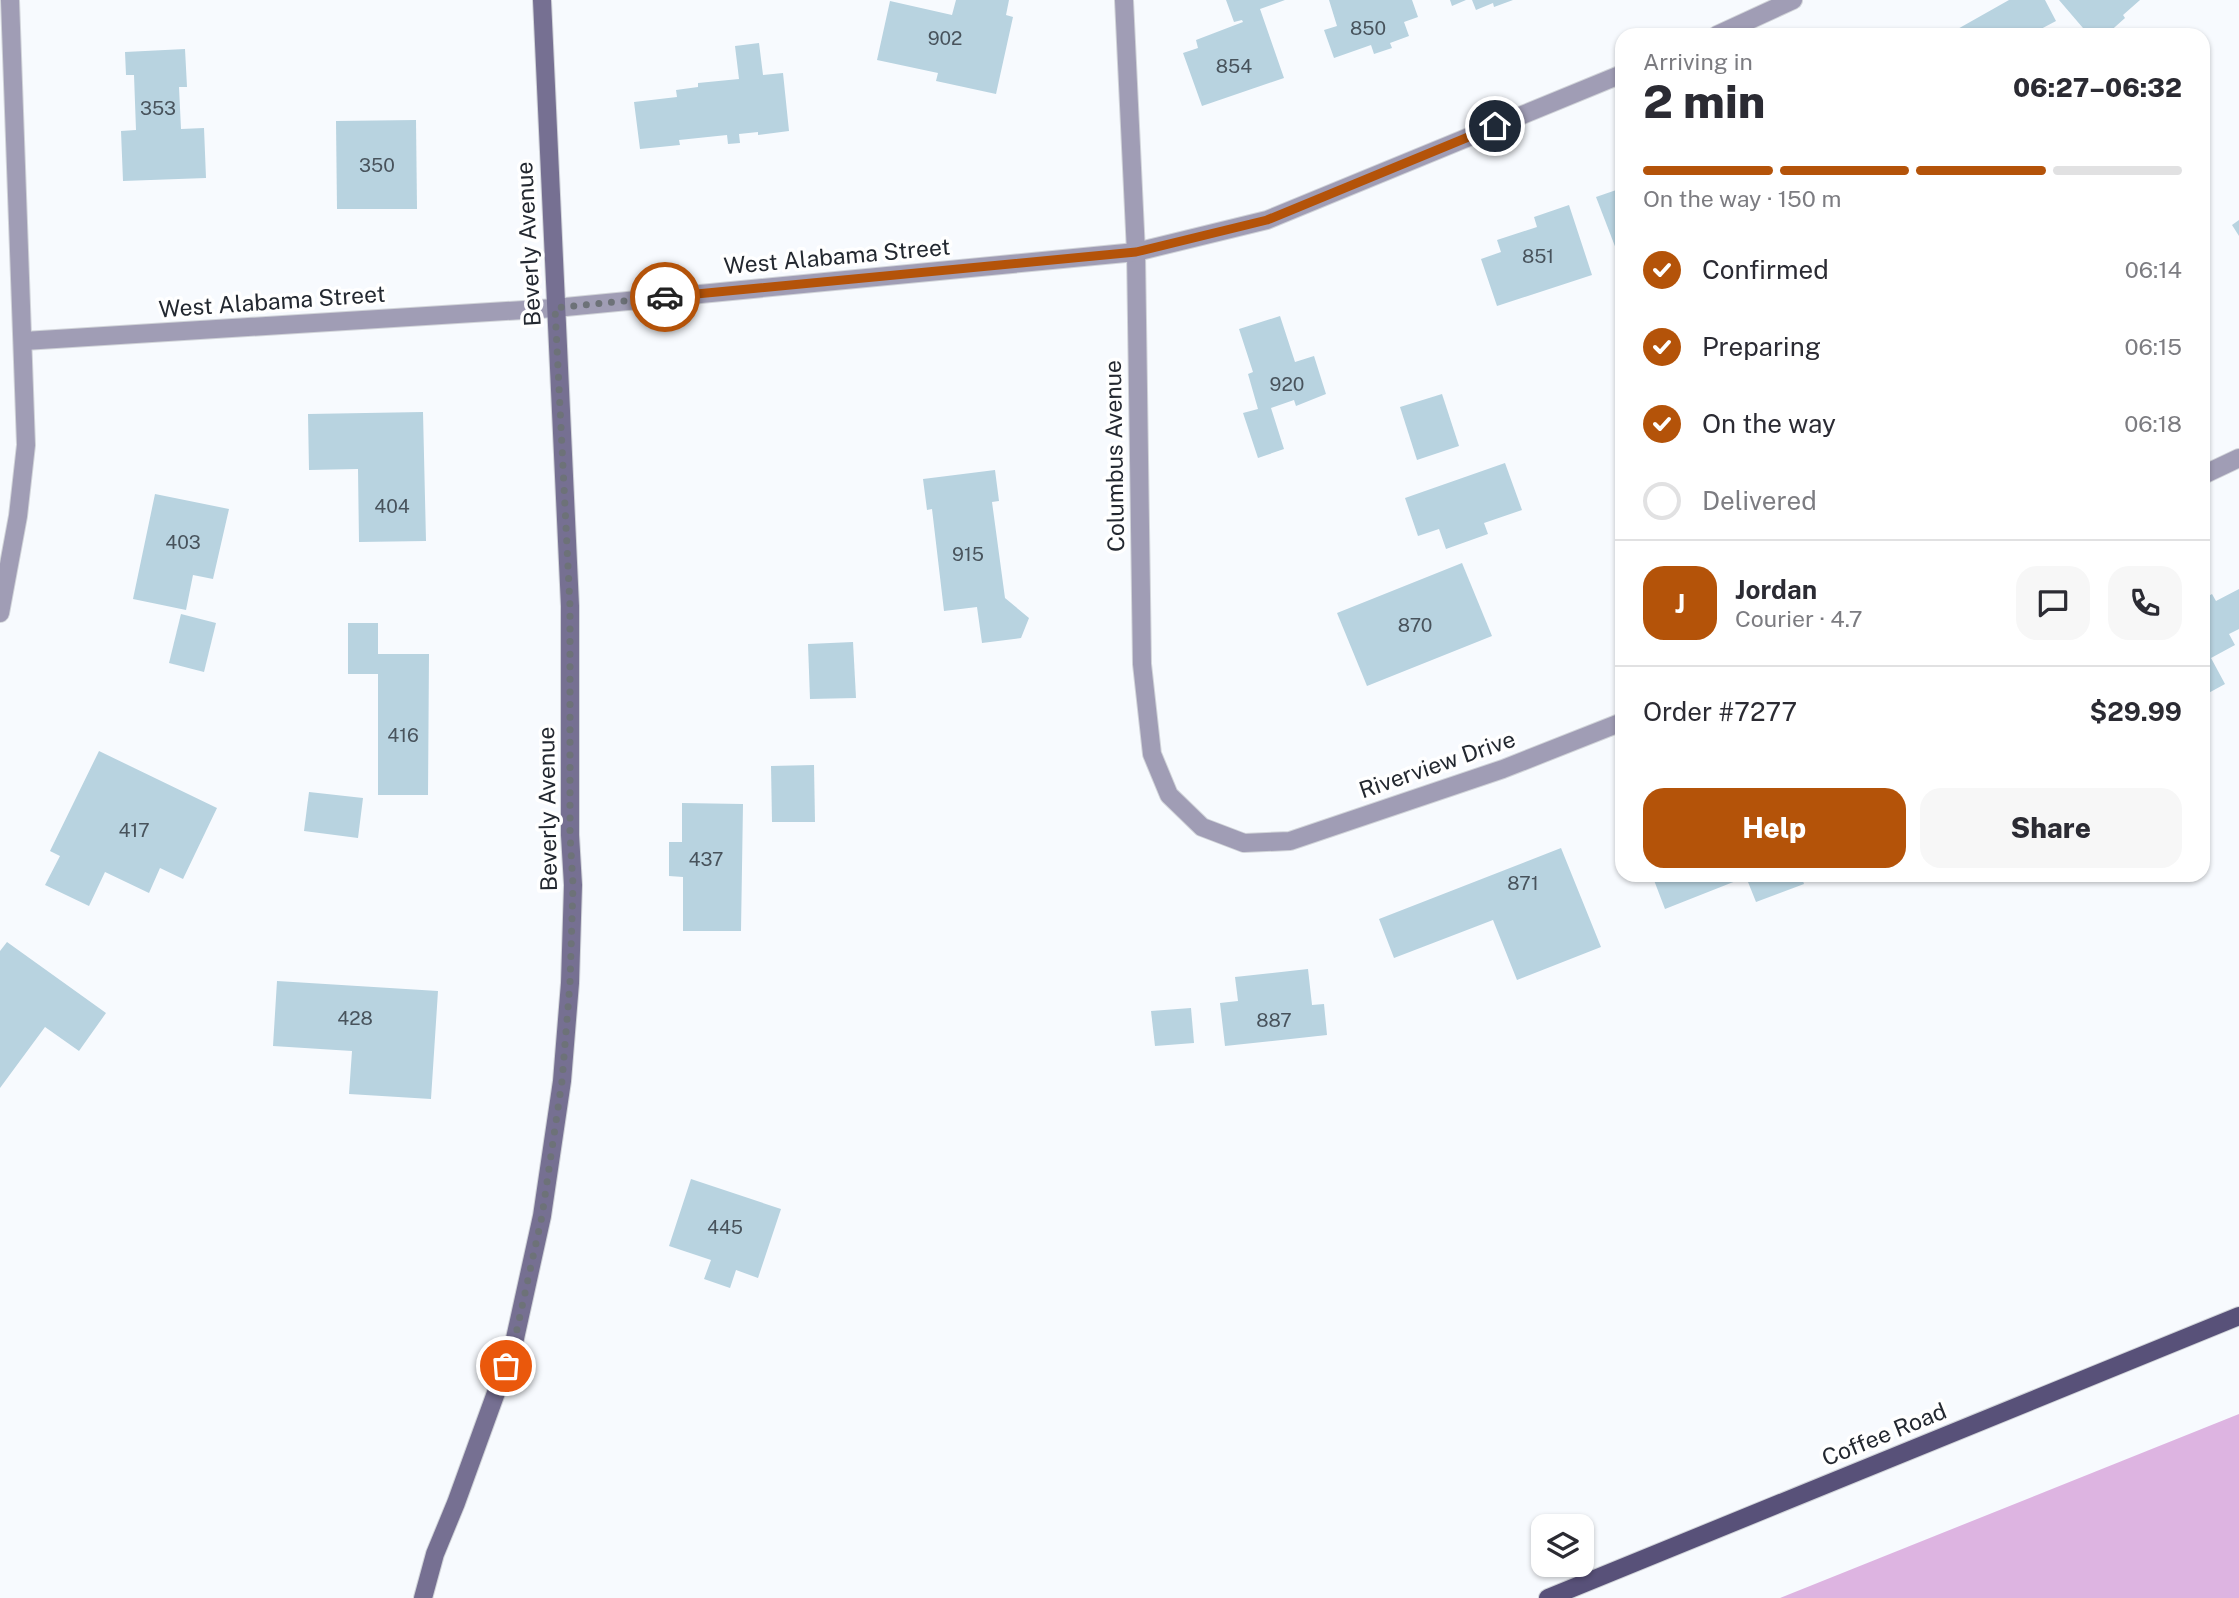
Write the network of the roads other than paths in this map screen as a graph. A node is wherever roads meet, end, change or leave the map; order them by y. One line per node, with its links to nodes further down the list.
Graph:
1 (10, 0): 9 (street)
2 (541, 0): 8 (street, Beverly Avenue)
3 (1124, 0): 7 (street, Columbus Avenue)
4 (1793, 0): 5 (street)
5 (1732, 28)
6 (1615, 77): 7 (street, West Alabama Street)
7 (1136, 252): 8 (street, West Alabama Street); 14 (street, Columbus Avenue)
8 (555, 308): 9 (street, West Alabama Street); 16 (street, Beverly Avenue)
9 (24, 341): 12 (street)
10 (2239, 458): 11 (street)
11 (2210, 472)
12 (0, 613)
13 (1615, 725): 14 (street, Riverview Drive)
14 (1266, 842)
15 (2239, 1316): 17 (main road, Coffee Road)
16 (424, 1598)
17 (1548, 1598)

